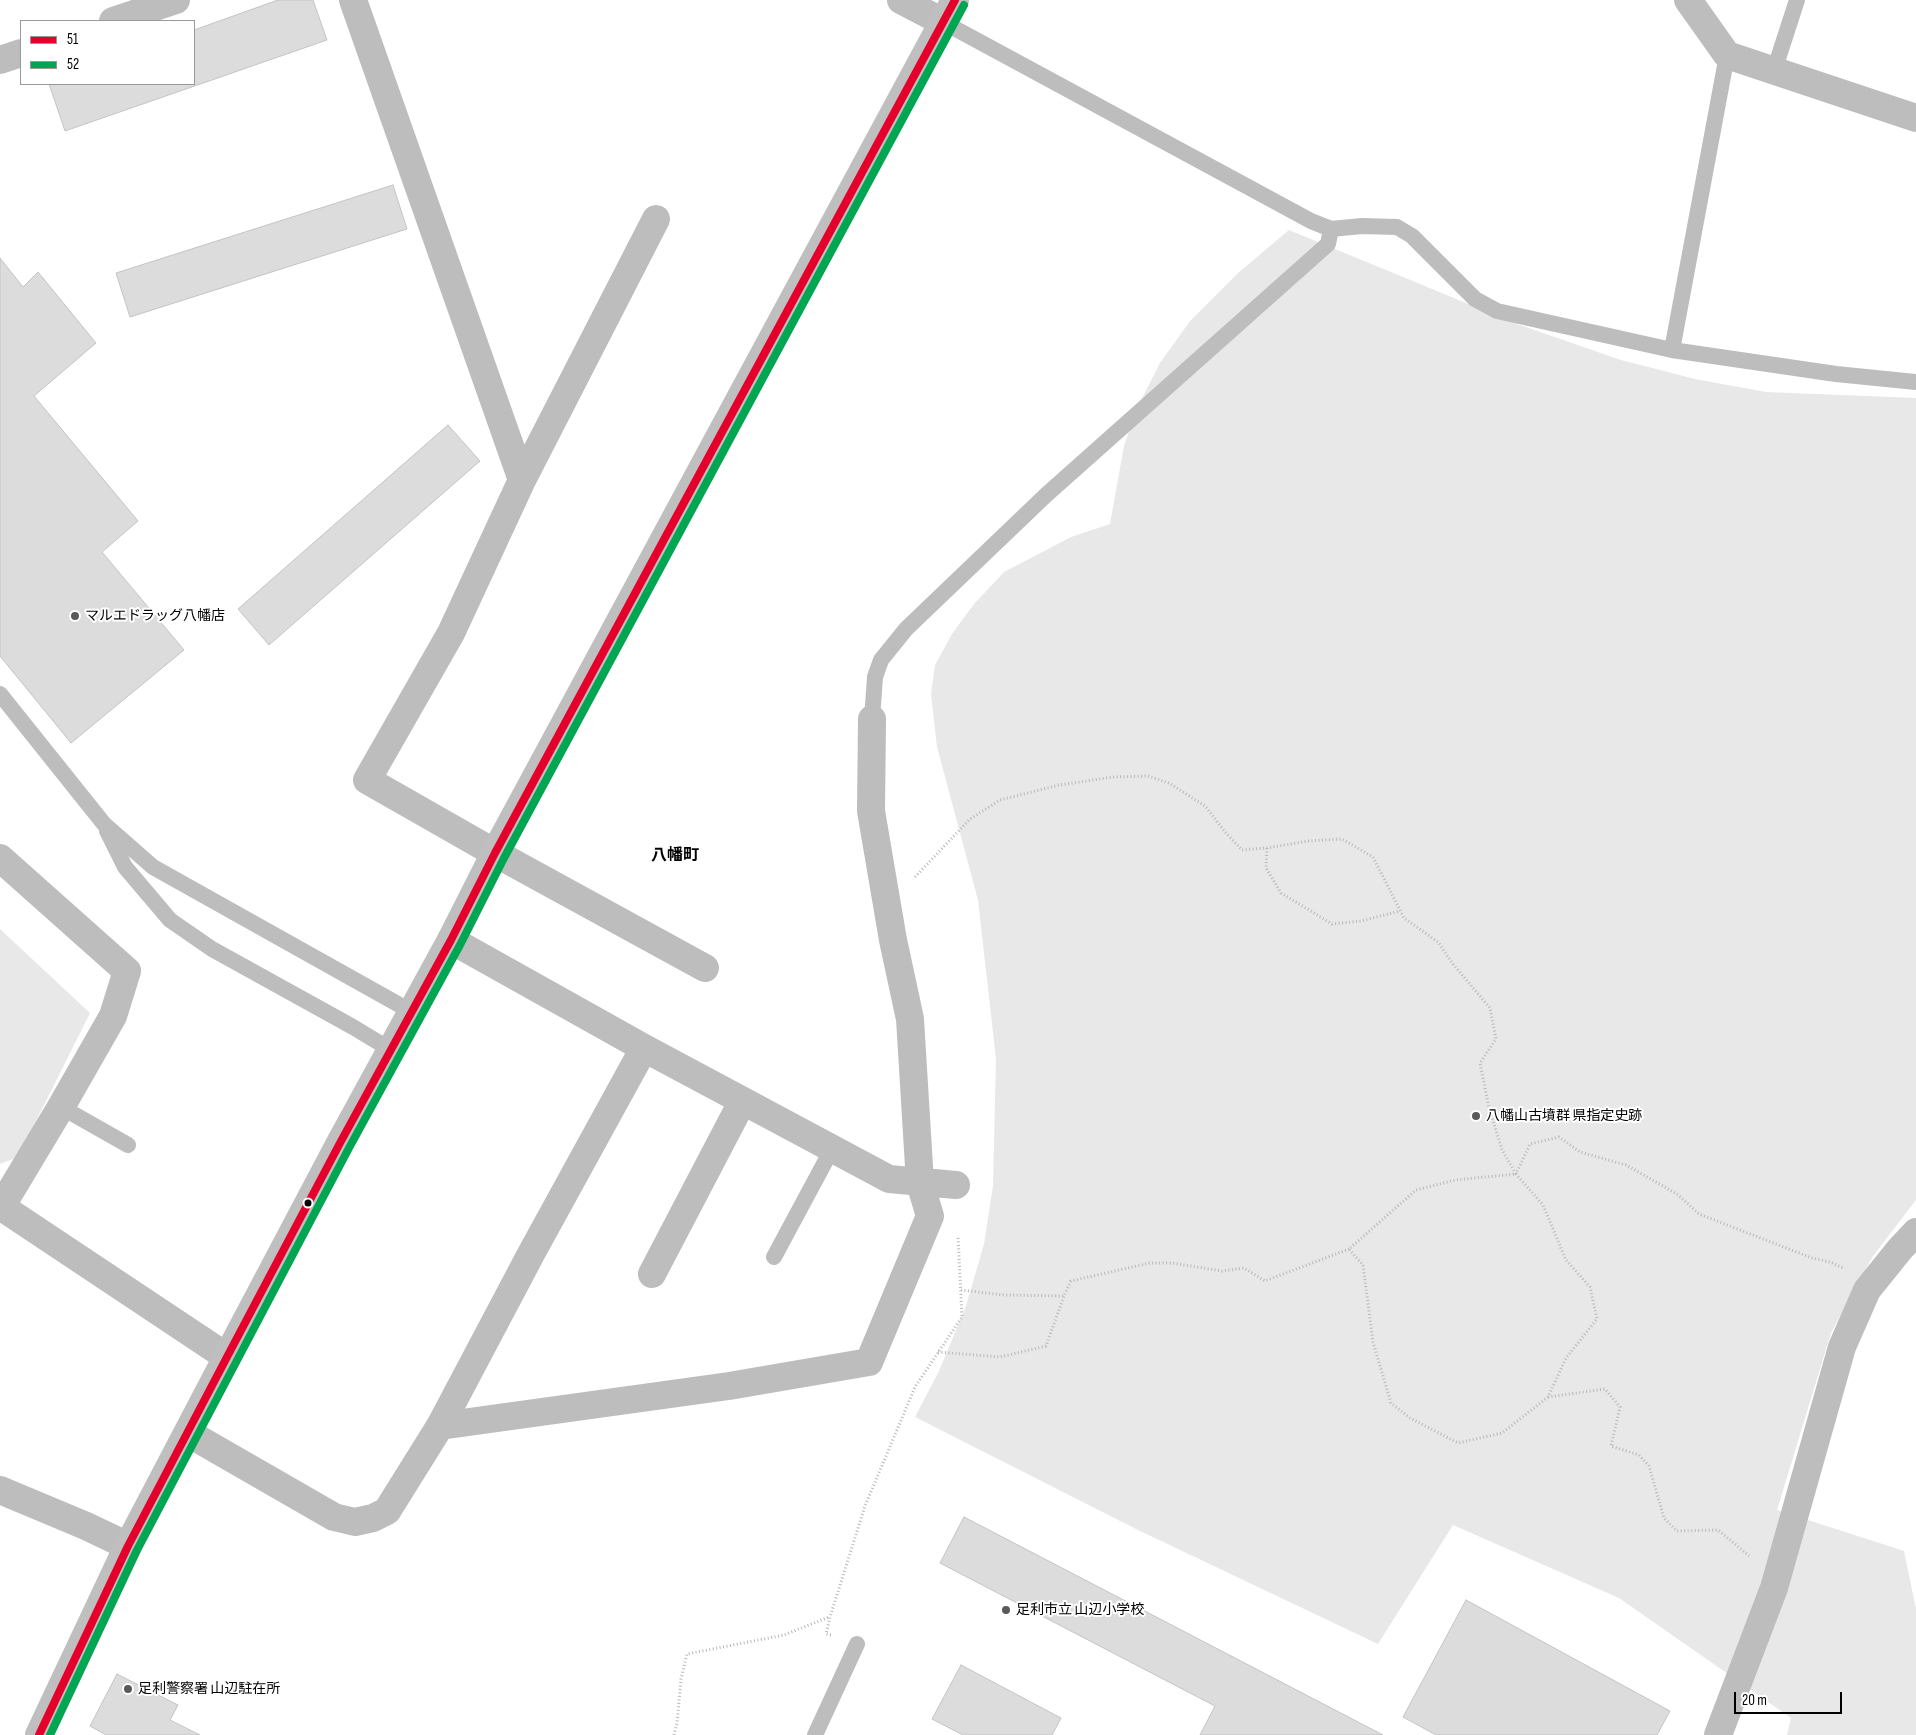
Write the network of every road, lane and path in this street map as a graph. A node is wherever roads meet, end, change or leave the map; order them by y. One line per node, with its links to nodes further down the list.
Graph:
1 (176, 0): 7 (street)
2 (353, 0): 17 (street)
3 (901, 0): 6 (street)
4 (1688, 0): 9 (street)
5 (1797, 0): 11 (lane)
6 (949, 11): 14 (lane); 22 (main road)
7 (116, 20)
8 (20, 52): 10 (street)
9 (1727, 54): 11 (street); 15 (lane)
10 (0, 60)
11 (1774, 71): 12 (street)
12 (1916, 118)
13 (656, 219): 17 (street)
14 (1331, 229): 15 (lane); 19 (lane)
15 (1672, 350): 16 (lane)
16 (1916, 382)
17 (522, 480): 22 (street)
18 (0, 694): 20 (lane)
19 (872, 719): 24 (street)
20 (104, 824): 28 (lane); 30 (lane)
21 (1267, 848): 24 (path); 25 (path); 25 (path)
22 (495, 853): 26 (main road); 27 (street)
23 (0, 858): 32 (street)
24 (887, 908): 36 (street)
25 (1400, 910): 35 (path)
26 (451, 940): 28 (main road); 29 (street)
27 (706, 968)
28 (412, 1012): 30 (main road)
29 (644, 1048): 31 (street); 49 (street)
30 (391, 1050): 47 (main road)
31 (742, 1102): 34 (street); 42 (street)
32 (61, 1107): 33 (lane); 38 (street)
33 (128, 1145)
34 (832, 1149): 36 (street); 41 (lane)
35 (1516, 1174): 40 (path); 43 (path); 48 (path)
36 (920, 1183): 37 (street); 49 (street)
37 (956, 1185): 44 (path)
38 (1, 1207): 47 (street)
39 (1916, 1232): 43 (street)
40 (1349, 1249): 45 (path); 48 (path)
41 (774, 1257)
42 (652, 1274)
43 (1873, 1283): 53 (street)
44 (961, 1290): 45 (path); 46 (path)
45 (1064, 1296): 46 (path)
46 (938, 1352): 54 (path)
47 (227, 1357): 50 (main road)
48 (1548, 1397): 53 (path)
49 (440, 1426): 50 (street)
50 (188, 1433): 52 (main road)
51 (0, 1490): 52 (street)
52 (128, 1546): 56 (main road)
53 (1774, 1588): 59 (street)
54 (830, 1617): 55 (path); 57 (path)
55 (856, 1644): 58 (lane)
56 (39, 1735)
57 (674, 1735)
58 (815, 1735)
59 (1718, 1735)

